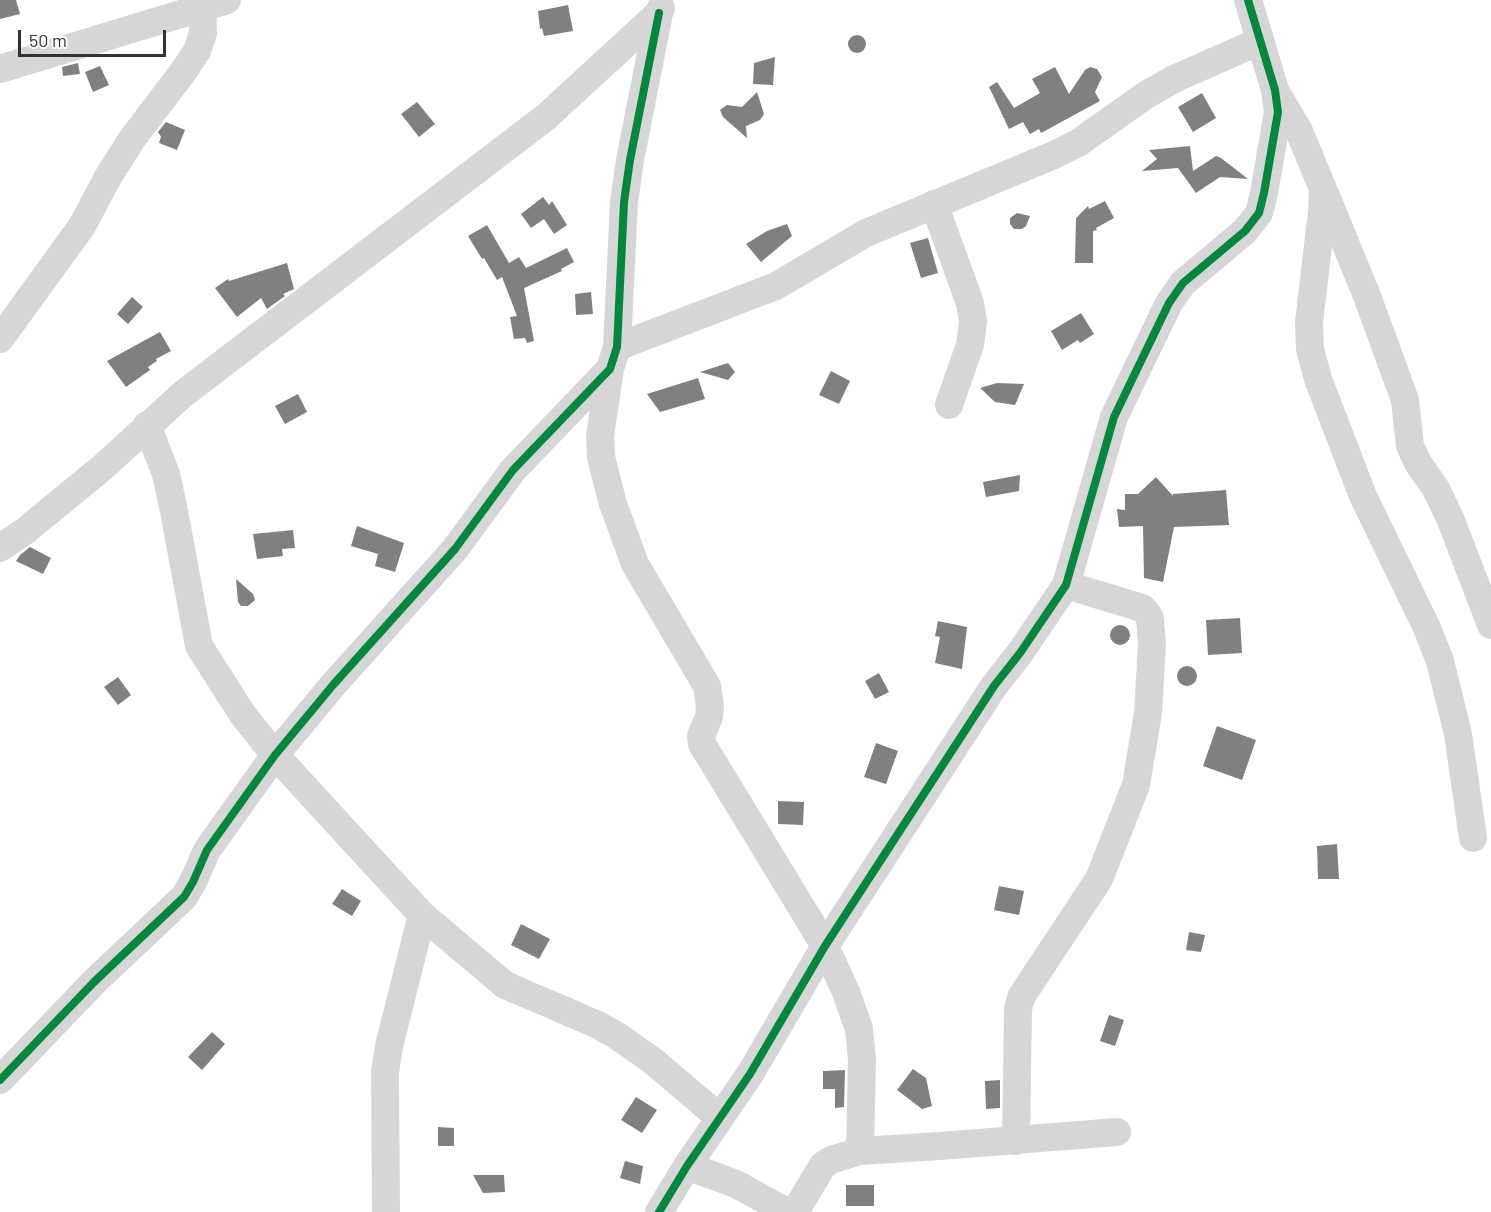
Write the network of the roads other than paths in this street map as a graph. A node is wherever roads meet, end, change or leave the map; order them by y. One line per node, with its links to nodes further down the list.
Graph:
1 (1248, 0): 4 (street)
2 (210, 3): 5 (street); 9 (street)
3 (661, 6): 10 (street); 12 (street)
4 (1260, 41): 6 (street); 8 (street)
5 (0, 69)
6 (1275, 90): 7 (street); 14 (street)
7 (1323, 189): 15 (street); 17 (street)
8 (934, 204): 10 (street); 11 (street)
9 (0, 339)
10 (613, 358): 16 (street); 19 (street)
11 (949, 405)
12 (147, 425): 13 (street); 16 (street)
13 (0, 548)
14 (1066, 585): 19 (street); 23 (street)
15 (1491, 625)
16 (276, 755): 18 (street); 20 (street)
17 (1473, 838)
18 (422, 915): 21 (street); 26 (street)
19 (825, 946): 21 (street); 24 (street)
20 (0, 1080)
21 (720, 1118): 25 (street)
22 (1117, 1132): 23 (street)
23 (1016, 1141): 24 (street)
24 (860, 1151): 29 (street)
25 (687, 1166): 27 (street); 28 (street)
26 (386, 1212)
27 (659, 1212)
28 (787, 1212)
29 (795, 1212)

